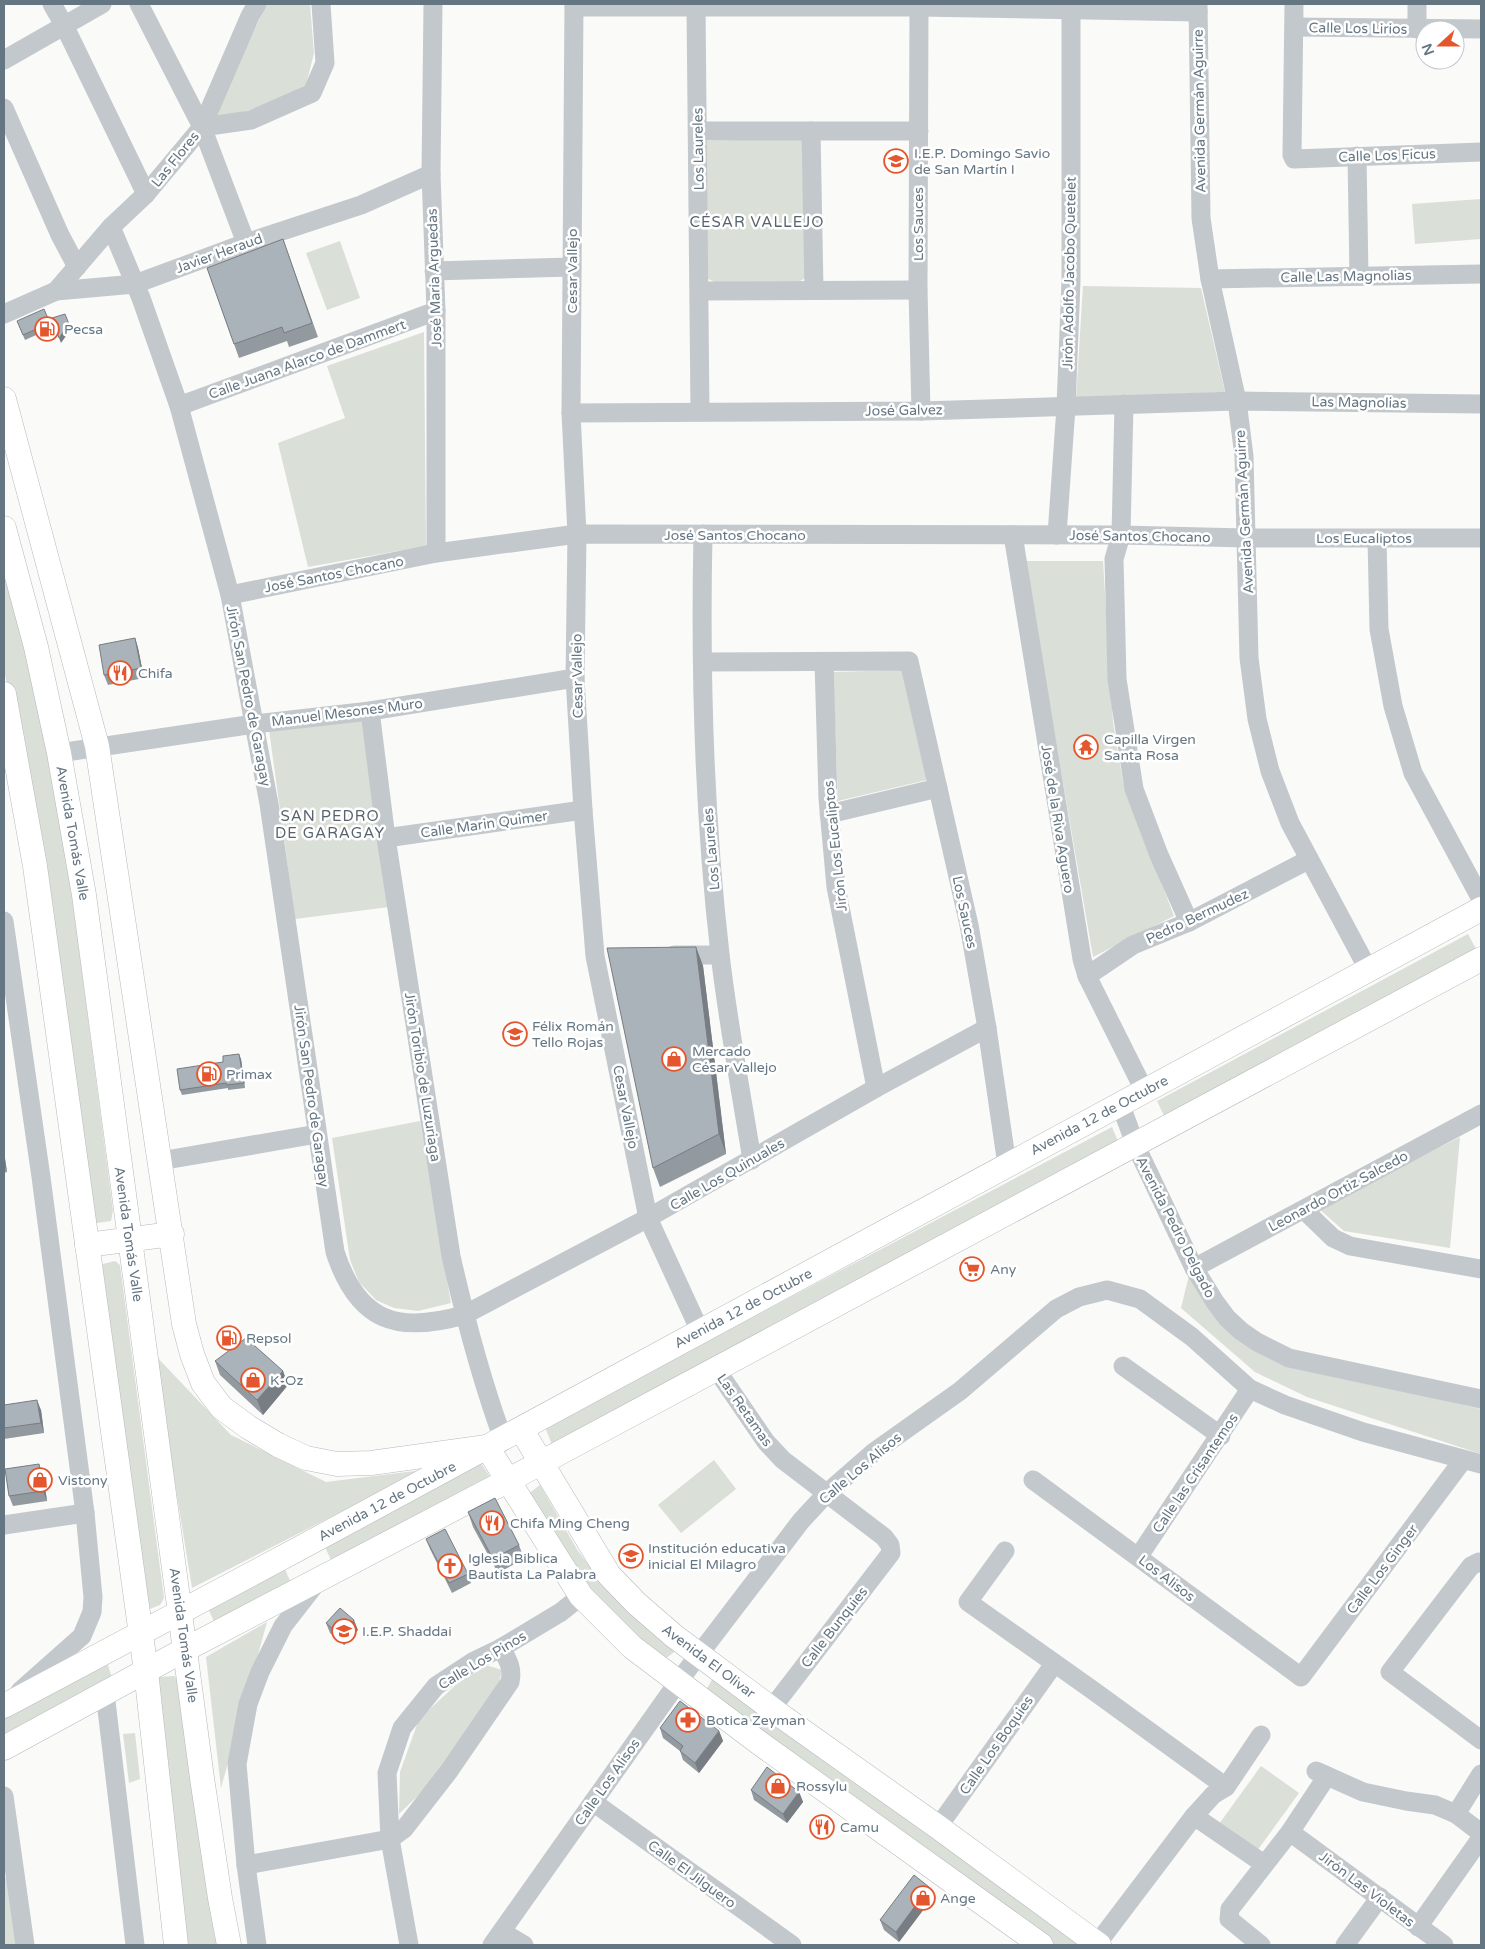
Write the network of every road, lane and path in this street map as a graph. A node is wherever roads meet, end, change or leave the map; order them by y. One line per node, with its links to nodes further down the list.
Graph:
1 (52, 4): 15 (street)
2 (102, 4): 15 (street)
3 (139, 4): 22 (street)
4 (321, 4): 22 (street)
5 (434, 4): 28 (street, José María Arguedas)
6 (1294, 4): 16 (street)
7 (1417, 4): 14 (street)
8 (574, 5): 9 (street); 33 (street, Cesar Vallejo)
9 (696, 7): 10 (street); 23 (street, Los Laureles)
10 (919, 7): 13 (street); 25 (street, Los Sauces)
11 (250, 8): 22 (street, Las Flores)
12 (1198, 8): 13 (street); 37 (street, Avenida Germán Aguirre)
13 (1071, 10): 50 (street, Jirón Adolfo Jacobo Quetelet)
14 (1417, 20)
15 (64, 25): 20 (street); 29 (street)
16 (1295, 27): 17 (street, Calle Los Lirios); 27 (street, Calle Los Ficus)
17 (1415, 28)
18 (1465, 29): 19 (street, Calle Los Lirios)
19 (1481, 29)
20 (4, 60)
21 (4, 108): 32 (street)
22 (202, 127): 29 (street, Las Flores); 31 (street)
23 (698, 131): 24 (street); 42 (street, Los Laureles)
24 (812, 131): 25 (street); 39 (street)
25 (919, 131): 40 (street, Los Sauces)
26 (1481, 152): 27 (street, Calle Los Ficus)
27 (1357, 156): 36 (street)
28 (431, 174): 31 (street, Javier Heraud); 34 (street, José María Arguedas)
29 (146, 194): 30 (street, Las Flores)
30 (111, 227): 32 (street, Las Flores); 38 (street, Jirón San Pedro de Garagay)
31 (246, 243): 38 (street, Javier Heraud)
32 (77, 267): 41 (street, Las Flores)
33 (572, 267): 34 (street); 53 (street, Cesar Vallejo)
34 (434, 271): 43 (street, José María Arguedas)
35 (1481, 274): 36 (street, Calle Las Magnolias)
36 (1358, 276): 37 (street, Calle Las Magnolias)
37 (1210, 279): 46 (street, Avenida Germán Aguirre)
38 (136, 284): 41 (street, Javier Heraud); 49 (street, Jirón San Pedro de Garagay)
39 (814, 290): 40 (street); 42 (street)
40 (918, 290): 51 (street, Los Sauces)
41 (56, 291): 44 (street, Javier Heraud)
42 (700, 291): 52 (street, Los Laureles)
43 (436, 311): 49 (street, Calle Juana Alarco de Dammert); 63 (street, José María Arguedas)
44 (4, 314)
45 (4, 398): 71 (main road)
46 (1237, 401): 47 (street, José Galvez); 48 (street, Las Magnolias); 60 (street, Avenida Germán Aguirre)
47 (1124, 404): 50 (street, José Galvez); 59 (street)
48 (1481, 404)
49 (179, 406): 64 (street, Jirón San Pedro de Garagay)
50 (1066, 407): 51 (street, José Galvez); 58 (street, Jirón Adolfo Jacobo Quetelet)
51 (921, 411): 52 (street, José Galvez)
52 (700, 412): 53 (street, José Galvez)
53 (571, 413): 55 (street, Cesar Vallejo)
54 (4, 528): 72 (main road, Avenida Tomás Valle)
55 (577, 534): 56 (street, José Santos Chocano); 63 (street, José Santos Chocano); 67 (street, Cesar Vallejo)
56 (703, 534): 57 (street, José Santos Chocano); 65 (street, Los Laureles)
57 (1013, 535): 58 (street, José Santos Chocano); 88 (street, José de la Riva Aguero)
58 (1057, 535): 59 (street, José Santos Chocano)
59 (1121, 535): 60 (street, José Santos Chocano); 81 (street)
60 (1246, 538): 62 (street, Los Eucaliptos); 77 (street, Avenida Germán Aguirre)
61 (1481, 538): 62 (street, Los Eucaliptos)
62 (1377, 539): 78 (street)
63 (436, 553): 64 (street, José Santos Chocano)
64 (230, 595): 70 (street, Jirón San Pedro de Garagay)
65 (703, 662): 66 (street); 83 (street, Los Laureles)
66 (824, 662): 73 (street, Los Sauces); 75 (street, Jirón Los Eucaliptos)
67 (575, 678): 69 (street, Manuel Mesones Muro); 74 (street, Cesar Vallejo)
68 (4, 694): 105 (main road)
69 (370, 711): 70 (street, Manuel Mesones Muro); 76 (street, Jirón Toribio de Luzuriaga)
70 (254, 724): 71 (street, Manuel Mesones Muro); 96 (street, Jirón San Pedro de Garagay)
71 (97, 746): 72 (street, Manuel Mesones Muro); 89 (main road)
72 (59, 753): 90 (main road, Avenida Tomás Valle)
73 (938, 788): 75 (street); 91 (street, Los Sauces)
74 (583, 810): 76 (street, Calle Marin Quimer); 84 (street, Cesar Vallejo)
75 (829, 814): 92 (street, Jirón Los Eucaliptos)
76 (386, 838): 108 (street, Jirón Toribio de Luzuriaga)
77 (1308, 860): 81 (street, Pedro Bermudez); 87 (street, Avenida Germán Aguirre)
78 (1481, 899)
79 (1481, 909): 87 (main road, Avenida 12 de Octubre)
80 (4, 921): 121 (street)
81 (1189, 922): 88 (street, Pedro Bermudez)
82 (653, 955): 83 (street)
83 (720, 955): 98 (street, Los Laureles)
84 (595, 956): 85 (street); 102 (street, Cesar Vallejo)
85 (614, 956)
86 (1481, 959): 97 (main road)
87 (1368, 969): 93 (main road, Avenida 12 de Octubre)
88 (1087, 976): 93 (street, José de la Riva Aguero)
89 (132, 979): 90 (main road); 99 (main road)
90 (96, 984): 104 (main road, Avenida Tomás Valle)
91 (987, 1028): 92 (street, Calle Los Quinuales); 100 (street, Los Sauces)
92 (876, 1088): 98 (street, Calle Los Quinuales)
93 (1144, 1090): 94 (main road, Avenida 12 de Octubre)
94 (1120, 1103): 97 (street, Avenida Pedro Delgado); 100 (main road, Avenida 12 de Octubre)
95 (1481, 1114): 101 (street, Leonardo Ortiz Salcedo)
96 (318, 1134): 99 (street); 108 (street, Jirón San Pedro de Garagay)
97 (1135, 1144): 106 (street, Avenida Pedro Delgado); 111 (main road)
98 (752, 1160): 102 (street, Calle Los Quinuales)
99 (160, 1161): 103 (main road)
100 (1007, 1165): 109 (main road, Avenida 12 de Octubre)
101 (1304, 1210): 106 (street, Leonardo Ortiz Salcedo); 107 (street)
102 (648, 1218): 108 (street, Calle Los Quinuales); 109 (street, Cesar Vallejo)
103 (172, 1234): 104 (main road); 115 (main road)
104 (130, 1239): 105 (main road); 130 (main road, Avenida Tomás Valle)
105 (87, 1244): 131 (main road)
106 (1194, 1268): 113 (street, Avenida Pedro Delgado)
107 (1481, 1269)
108 (464, 1315): 115 (street, Jirón Toribio de Luzuriaga)
109 (700, 1331): 115 (main road, Avenida 12 de Octubre)
110 (1123, 1366): 114 (street)
111 (716, 1369): 116 (main road); 120 (street, Las Retamas)
112 (1250, 1389): 114 (street, Calle las Crisantemos); 117 (street); 120 (street, Calle Los Alisos)
113 (1481, 1399)
114 (1221, 1436): 126 (street, Calle las Crisantemos)
115 (503, 1438): 116 (main road, Avenida El Olivar); 119 (main road); 124 (main road, Avenida 12 de Octubre)
116 (540, 1462): 119 (main road); 134 (main road, Avenida El Olivar)
117 (1472, 1462): 137 (street, Calle Los Ginger)
118 (1033, 1480): 126 (street, Los Alisos)
119 (507, 1481): 128 (main road); 129 (main road)
120 (826, 1494): 123 (street, Las Retamas); 134 (street, Calle Los Alisos)
121 (85, 1513): 122 (street); 140 (street)
122 (4, 1525)
123 (890, 1545): 141 (street, Calle Bunquies)
124 (302, 1547): 128 (main road); 130 (main road, Avenida 12 de Octubre)
125 (1005, 1551): 135 (street)
126 (1139, 1556): 137 (street, Los Alisos)
127 (1481, 1563): 143 (street)
128 (319, 1580): 133 (main road); 157 (street)
129 (581, 1596): 132 (street, Calle Los Pinos); 138 (main road)
130 (181, 1611): 131 (main road, Avenida 12 de Octubre); 133 (main road, Avenida Tomás Valle)
131 (140, 1632): 136 (main road); 140 (main road, Avenida 12 de Octubre)
132 (501, 1648): 155 (street); 155 (street, Calle Los Pinos)
133 (186, 1649): 136 (main road); 166 (main road, Avenida Tomás Valle)
134 (700, 1654): 138 (street, Calle Los Alisos); 141 (main road, Avenida El Olivar)
135 (1054, 1664): 146 (street); 151 (street, Calle Los Boquies)
136 (146, 1671): 139 (main road); 165 (main road)
137 (1301, 1677)
138 (678, 1682): 148 (street, Calle Los Alisos); 171 (main road)
139 (105, 1693): 144 (main road); 164 (street)
140 (4, 1706)
141 (772, 1708): 151 (main road, Avenida El Olivar)
142 (1261, 1735): 146 (street)
143 (1481, 1740)
144 (4, 1748)
145 (1481, 1774): 149 (street)
146 (1226, 1787): 150 (street)
147 (4, 1796): 158 (street)
148 (593, 1802): 161 (street, Calle Los Alisos); 170 (street, Calle El Jilguero)
149 (1456, 1814): 152 (street); 153 (street)
150 (1194, 1816): 156 (street); 162 (street)
151 (938, 1827): 162 (main road, Avenida El Olivar)
152 (1290, 1832): 156 (street); 159 (street, Jirón Las Violetas)
153 (1481, 1833)
154 (1481, 1838): 160 (street)
155 (390, 1839): 157 (street); 168 (street, Calle Los Pinos)
156 (1264, 1864): 172 (street)
157 (246, 1865): 167 (street)
158 (8, 1866): 163 (street)
159 (1380, 1897): 160 (street, Jirón Las Violetas); 173 (street)
160 (1418, 1927): 174 (street, Jirón Las Violetas)
161 (497, 1939): 169 (street)
162 (1098, 1944)
163 (25, 1945)
164 (135, 1945)
165 (176, 1945)
166 (229, 1945)
167 (257, 1945)
168 (409, 1945)
169 (524, 1945)
170 (792, 1945)
171 (1040, 1945)
172 (1261, 1945)
173 (1345, 1945)
174 (1444, 1945)

